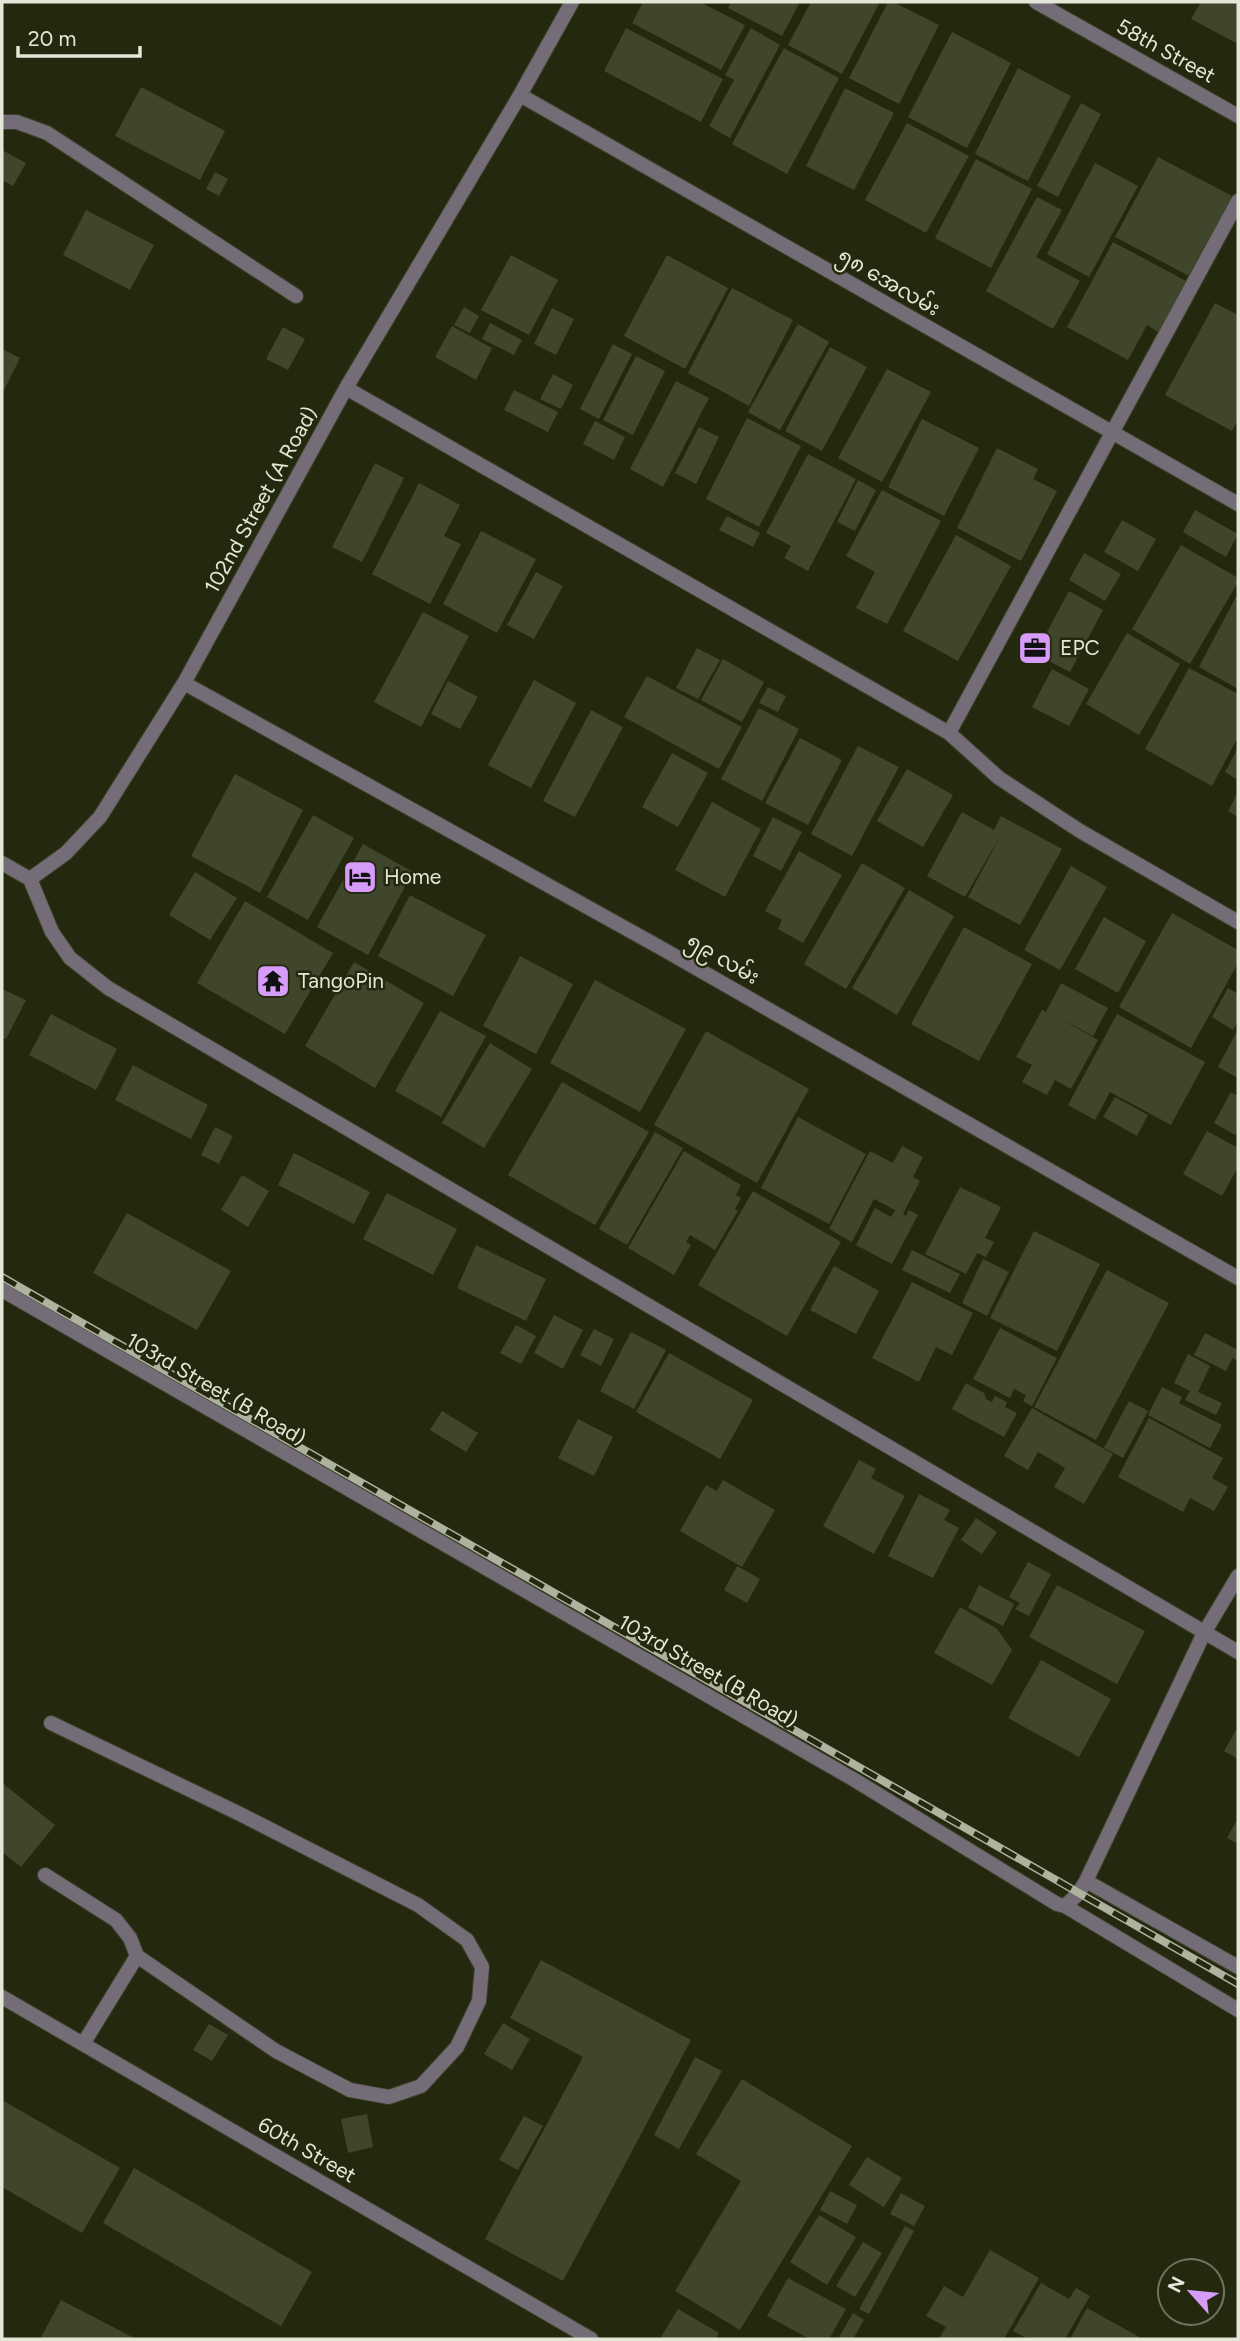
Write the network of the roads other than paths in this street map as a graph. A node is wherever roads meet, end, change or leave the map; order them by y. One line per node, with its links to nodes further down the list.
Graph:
1 (572, 2): 3 (street, 102nd Street (A Road))
2 (1036, 2): 4 (street, 58th Street)
3 (520, 95): 8 (street, 102nd Street (A Road)); 9 (street, ၅၈ အေလမ်း)
4 (1238, 116)
5 (2, 122): 7 (street)
6 (1238, 201): 9 (street)
7 (296, 296)
8 (346, 388): 11 (street, 102nd Street (A Road)); 12 (street)
9 (1112, 432): 10 (street, ၅၈ အေလမ်း); 12 (street)
10 (1238, 504)
11 (184, 682): 14 (street, 102nd Street (A Road)); 16 (street, ၅၉ လမ်း)
12 (949, 733): 15 (street)
13 (2, 863): 14 (street)
14 (30, 879): 19 (street)
15 (1238, 922)
16 (1238, 1278)
17 (2, 1290): 24 (street, 103rd Street (B Road))
18 (1238, 1576): 19 (street)
19 (1204, 1633): 20 (street); 23 (street)
20 (1238, 1652)
21 (51, 1723): 25 (street)
22 (45, 1875): 25 (street)
23 (1086, 1881): 24 (street); 26 (street)
24 (1065, 1906): 28 (street, 103rd Street (B Road))
25 (137, 1956): 29 (street)
26 (1238, 1967)
27 (2, 1997): 29 (street, 60th Street)
28 (1238, 2010)
29 (83, 2044): 30 (street, 60th Street)
30 (591, 2339)

